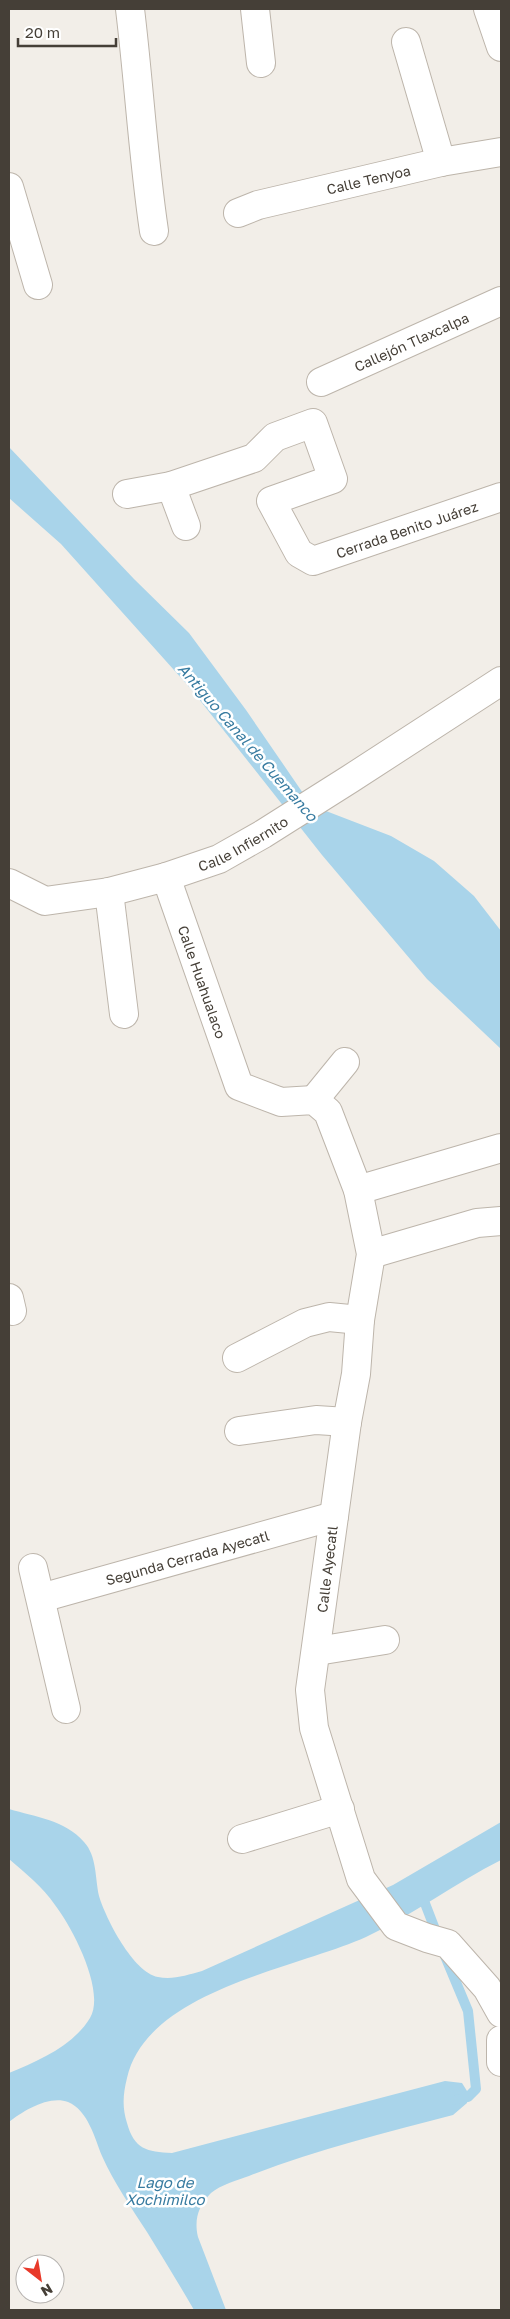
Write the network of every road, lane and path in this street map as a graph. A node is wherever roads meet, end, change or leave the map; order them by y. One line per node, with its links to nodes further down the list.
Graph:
1 (130, 9): 11 (street)
2 (255, 9): 6 (street)
3 (488, 9): 5 (street)
4 (406, 42): 8 (street)
5 (501, 47)
6 (261, 63)
7 (501, 152): 8 (street, Calle Tenyoa)
8 (440, 162): 10 (street, Calle Tenyoa)
9 (9, 187): 12 (street)
10 (238, 213)
11 (154, 231)
12 (38, 284)
13 (501, 301): 14 (street, Callejón Tlaxcalpa)
14 (321, 382)
15 (171, 486): 16 (street); 17 (street, Cerrada Benito Juárez); 18 (street)
16 (127, 494)
17 (501, 497)
18 (186, 526)
19 (501, 680): 20 (street, Calle Infiernito)
20 (166, 877): 22 (street, Calle Infiernito); 25 (street, Calle Huahualaco)
21 (9, 883): 22 (street, Calle Infiernito)
22 (109, 892): 23 (street)
23 (124, 1014)
24 (346, 1062): 25 (street)
25 (314, 1100): 27 (street, Calle Ayecatl)
26 (501, 1148): 27 (street)
27 (358, 1190): 29 (street, Calle Ayecatl)
28 (501, 1220): 29 (street)
29 (370, 1254): 30 (street, Calle Ayecatl)
30 (360, 1320): 31 (street); 32 (street, Calle Ayecatl)
31 (237, 1358)
32 (347, 1422): 33 (street); 34 (street, Calle Ayecatl)
33 (239, 1430)
34 (334, 1516): 36 (street, Segunda Cerrada Ayecatl); 38 (street, Calle Ayecatl)
35 (34, 1568): 36 (street)
36 (41, 1598): 39 (street)
37 (385, 1640): 38 (street)
38 (317, 1651): 40 (street, Calle Ayecatl)
39 (66, 1709)
40 (340, 1809): 41 (street); 42 (street, Calle Ayecatl)
41 (242, 1839)
42 (501, 2013)
43 (501, 2040): 44 (street)
44 (501, 2062)

